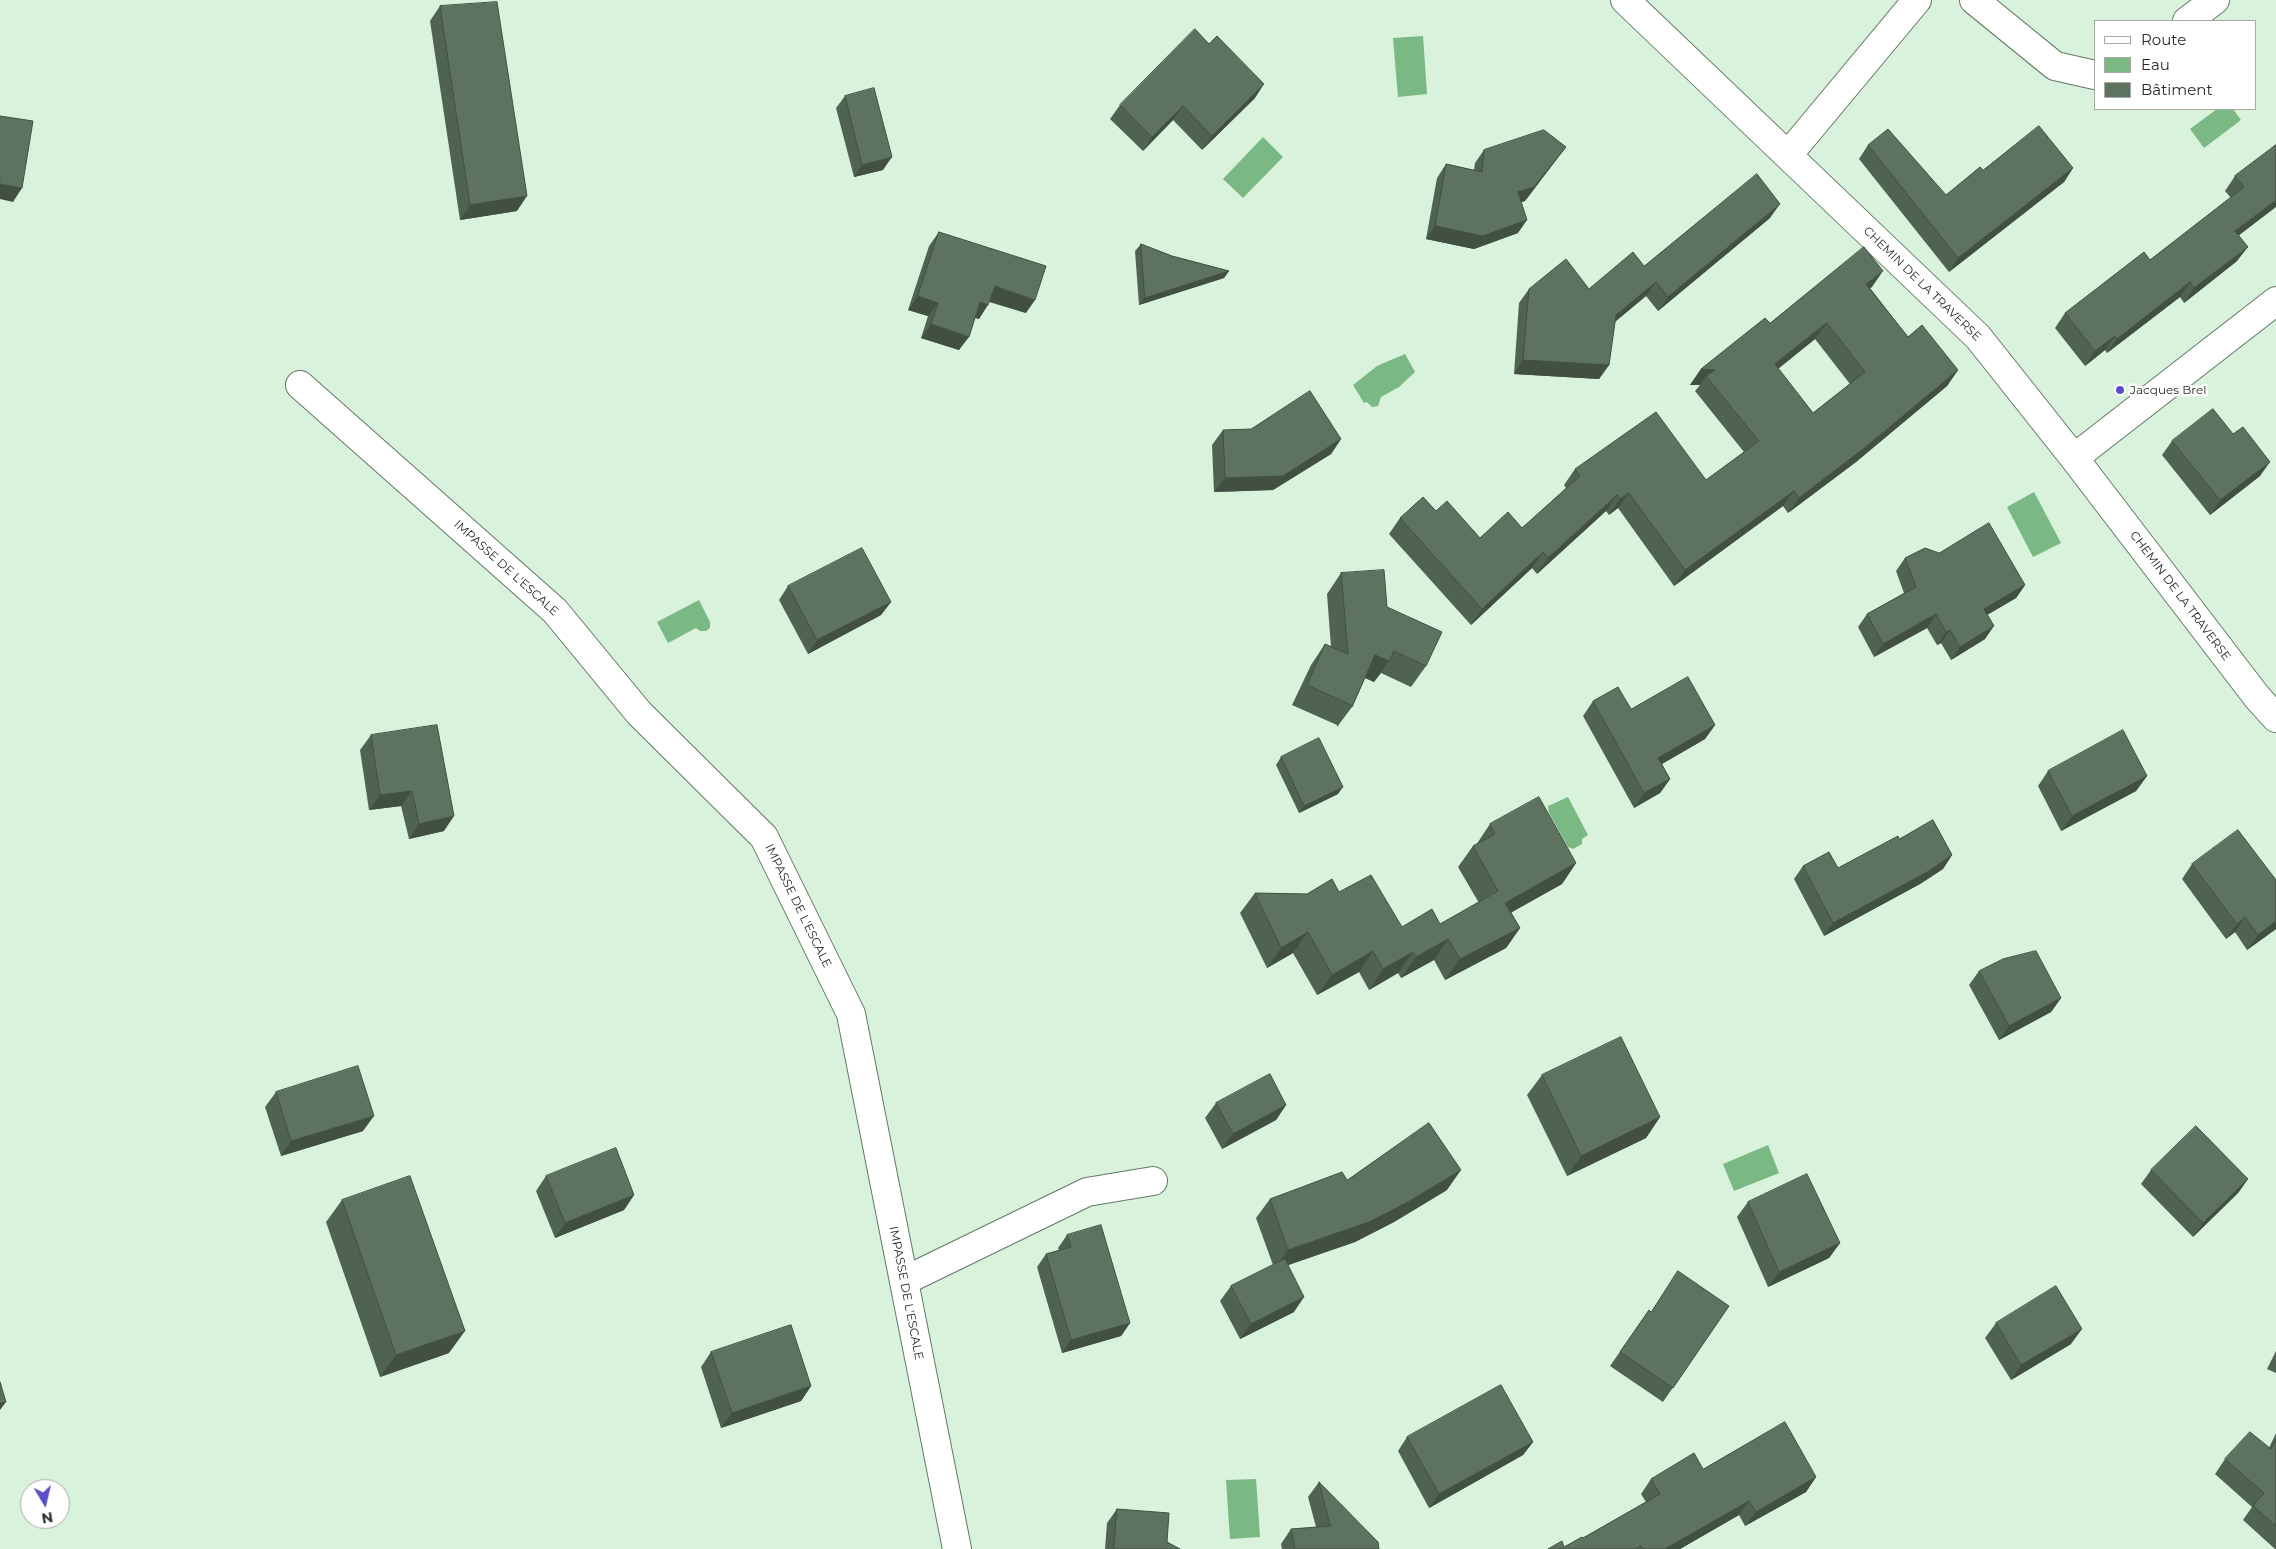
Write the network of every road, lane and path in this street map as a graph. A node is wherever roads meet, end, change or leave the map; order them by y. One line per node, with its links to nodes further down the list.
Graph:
1 (1625, 0): 7 (street, CHEMIN DE LA TRAVERSE)
2 (1916, 0): 7 (street)
3 (1974, 0): 6 (street)
4 (2215, 0): 5 (street)
5 (2188, 20)
6 (2094, 75)
7 (1788, 155): 10 (street, CHEMIN DE LA TRAVERSE)
8 (2276, 300): 10 (street)
9 (300, 386): 13 (street, IMPASSE DE L'ESCALE)
10 (2074, 458): 11 (street, CHEMIN DE LA TRAVERSE)
11 (2276, 718)
12 (1154, 1181): 13 (street)
13 (904, 1282): 14 (street, IMPASSE DE L'ESCALE)
14 (957, 1549)

